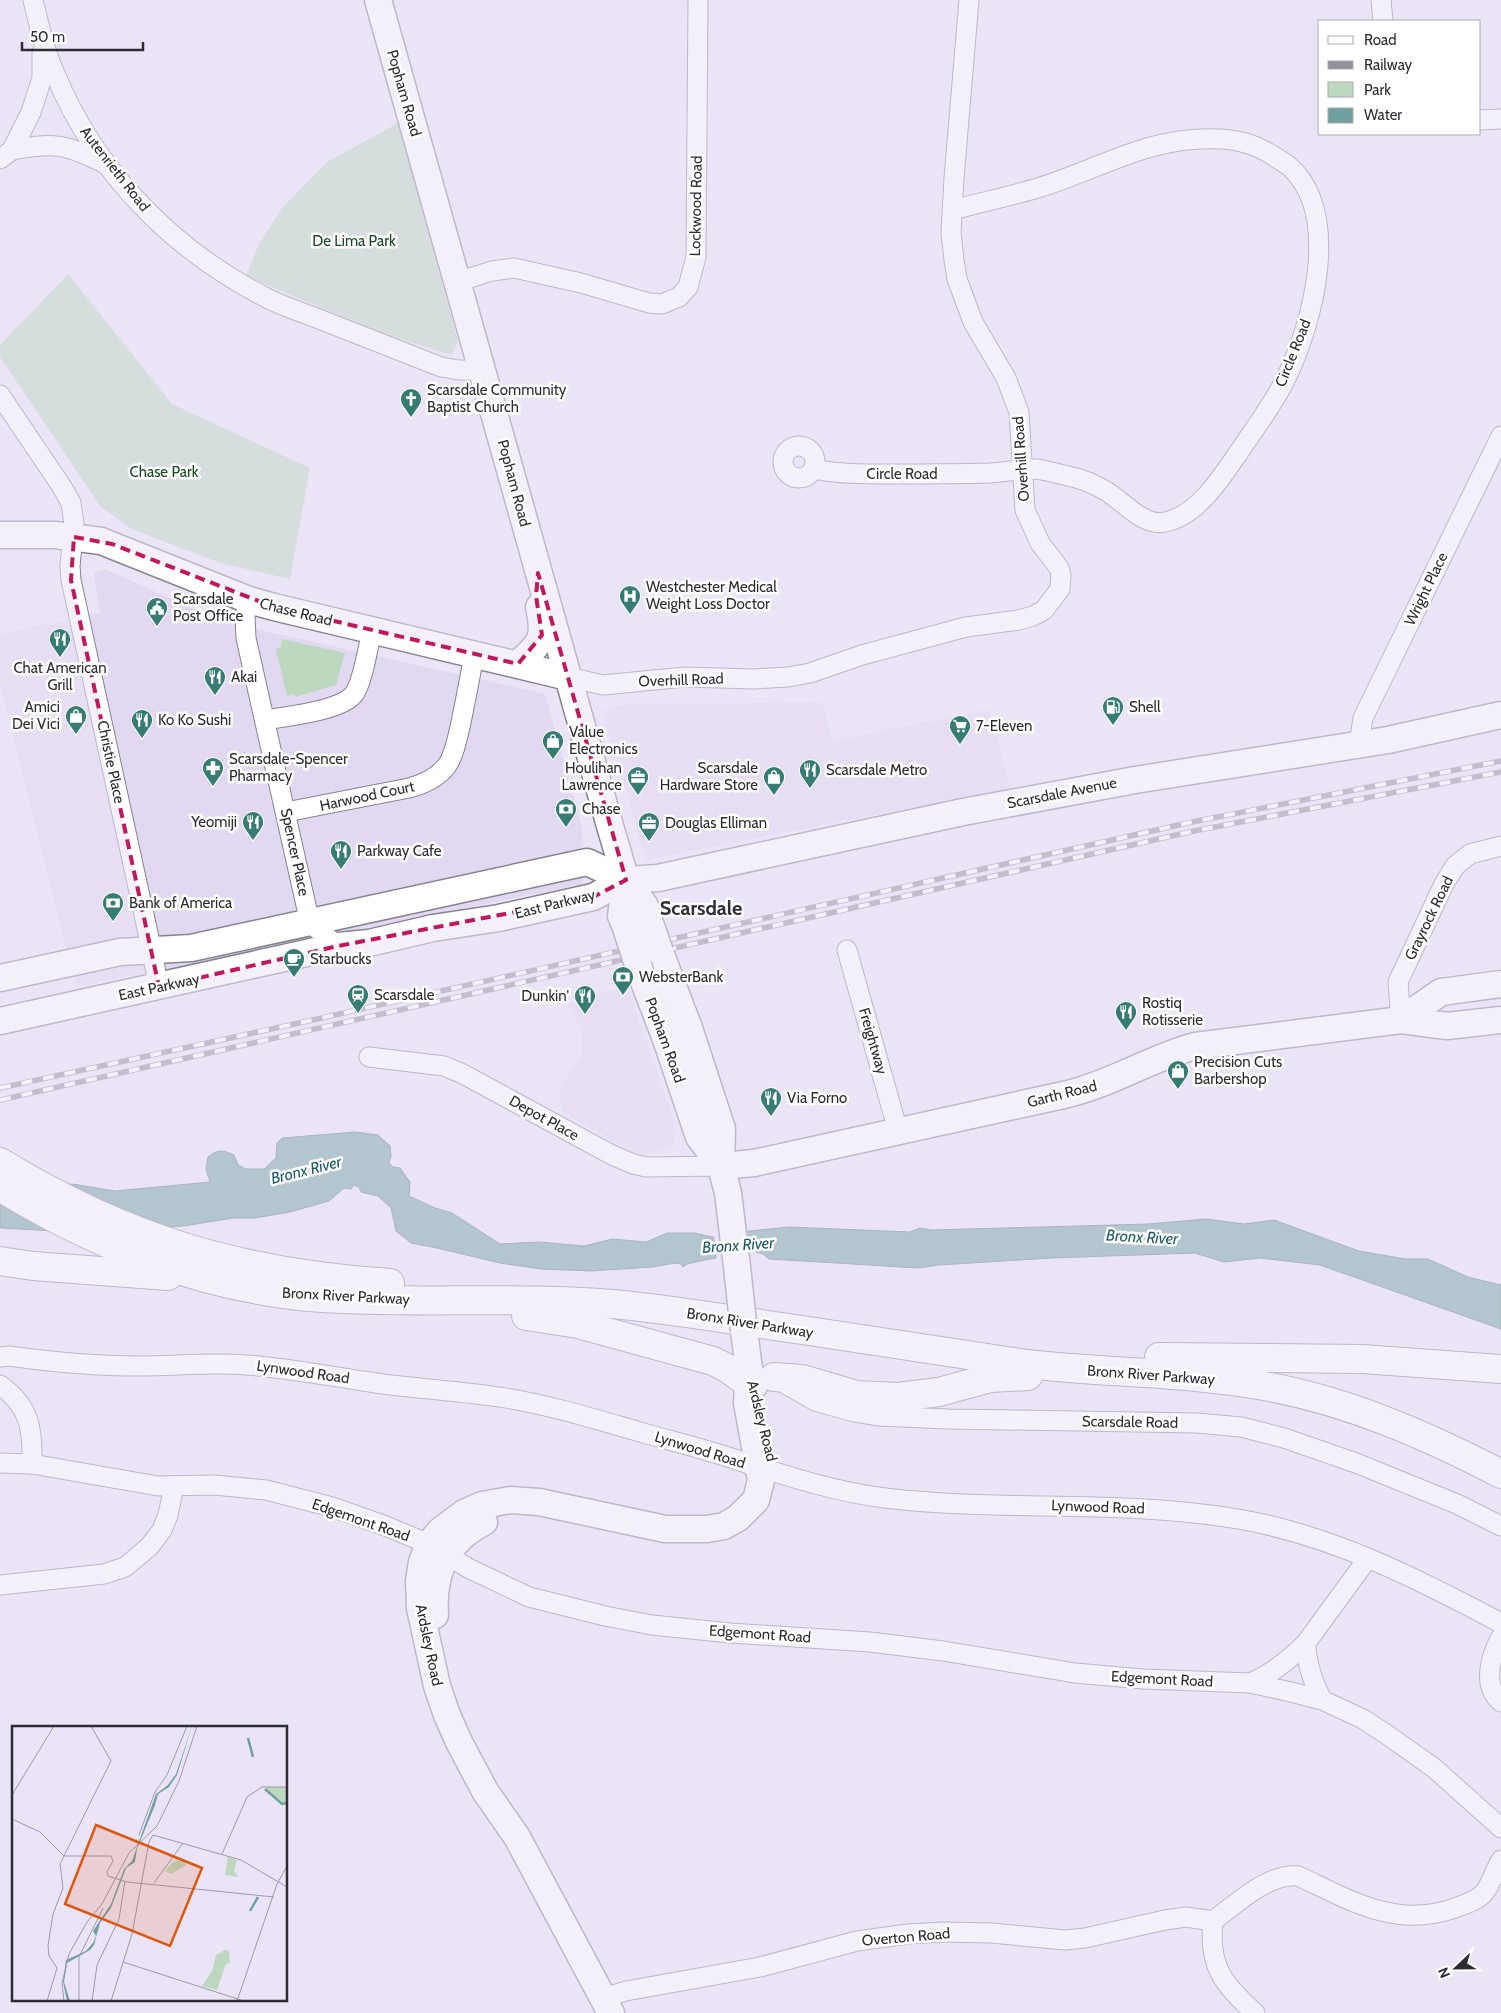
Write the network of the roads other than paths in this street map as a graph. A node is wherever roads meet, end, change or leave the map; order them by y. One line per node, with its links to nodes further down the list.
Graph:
1 (33, 0): 7 (street, Autenrieth Road)
2 (378, 0): 13 (street, Popham Road)
3 (698, 0): 13 (street, Lockwood Road)
4 (969, 0): 12 (street, Overhill Road)
5 (1381, 0): 6 (street)
6 (1383, 20)
7 (42, 34): 10 (street); 11 (street, Autenrieth Road)
8 (1501, 119): 9 (street)
9 (1481, 120)
10 (6, 154): 11 (street)
11 (108, 165): 14 (street, Autenrieth Road)
12 (953, 210): 18 (street, Overhill Road); 18 (street, Circle Road)
13 (457, 282): 14 (street, Popham Road)
14 (483, 370): 21 (street, Popham Road)
15 (0, 395): 20 (street, Christie Place)
16 (1501, 436): 29 (street, Wright Place)
17 (814, 469): 18 (street, Circle Road)
18 (1023, 471): 26 (street, Overhill Road)
19 (0, 535): 20 (street, Chase Road)
20 (74, 537): 22 (street, Chase Road); 38 (street, Christie Place)
21 (538, 573): 25 (street); 26 (street, Popham Road)
22 (249, 600): 23 (street, Chase Road); 28 (street, Spencer Place)
23 (372, 631): 24 (street, Chase Road); 28 (street)
24 (474, 654): 25 (street, Chase Road); 30 (street, Harwood Court)
25 (518, 664): 26 (street, Chase Road)
26 (568, 677): 32 (street, Popham Road)
27 (1501, 714): 29 (street, Scarsdale Avenue)
28 (266, 720): 30 (street, Spencer Place)
29 (1358, 744): 32 (street, Scarsdale Avenue)
30 (286, 812): 35 (street, Spencer Place)
31 (1501, 846): 43 (street, Grayrock Road)
32 (626, 880): 33 (street, East Parkway); 34 (street, East Parkway); 49 (street, Popham Road, bridge)
33 (500, 881): 34 (street); 35 (street, East Parkway)
34 (499, 918): 36 (street, East Parkway)
35 (301, 925): 36 (street); 38 (street, East Parkway); 39 (street)
36 (338, 946): 39 (street, East Parkway)
37 (847, 950): 47 (street, Freightway)
38 (151, 951): 40 (street, East Parkway); 42 (street, Christie Place)
39 (300, 955): 42 (street, East Parkway)
40 (0, 978)
41 (1501, 984): 43 (street, Garth Road)
42 (158, 987): 45 (street, East Parkway)
43 (1401, 1020): 44 (street, Garth Road); 47 (street, Garth Road)
44 (1501, 1020)
45 (0, 1021)
46 (369, 1057): 49 (street, Depot Place)
47 (898, 1131): 49 (street, Garth Road)
48 (0, 1162): 52 (highway, Bronx River Parkway)
49 (720, 1166): 57 (street, Popham Road, bridge)
50 (0, 1187): 52 (highway, Bronx River Parkway)
51 (0, 1261): 52 (highway)
52 (203, 1269): 53 (highway, Bronx River Parkway); 55 (highway, Bronx River Parkway)
53 (408, 1300): 56 (highway, Bronx River Parkway); 57 (highway)
54 (0, 1357): 61 (street, Lynwood Road)
55 (1501, 1370)
56 (1146, 1374): 57 (highway); 62 (highway, Bronx River Parkway)
57 (757, 1376): 61 (street, Ardsley Road); 64 (street, Scarsdale Road)
58 (0, 1385): 60 (street)
59 (0, 1463): 60 (street, Edgemont Road)
60 (32, 1464): 63 (street, Edgemont Road)
61 (767, 1471): 65 (street, Ardsley Road); 66 (street, Lynwood Road)
62 (1501, 1474)
63 (174, 1486): 65 (street, Edgemont Road); 67 (street)
64 (1501, 1526)
65 (438, 1550): 71 (street, Edgemont Road); 77 (street, Ardsley Road)
66 (1368, 1558): 68 (street, Lynwood Road); 70 (street)
67 (0, 1585)
68 (1501, 1623)
69 (1501, 1637): 73 (street)
70 (1306, 1643): 71 (street); 72 (street)
71 (1250, 1683): 72 (street, Edgemont Road)
72 (1322, 1700): 74 (street, Edgemont Road)
73 (1501, 1702)
74 (1501, 1828)
75 (1501, 1860): 76 (street)
76 (1213, 1921): 77 (street, Overton Road); 78 (street)
77 (607, 2006)
78 (1256, 2013)

